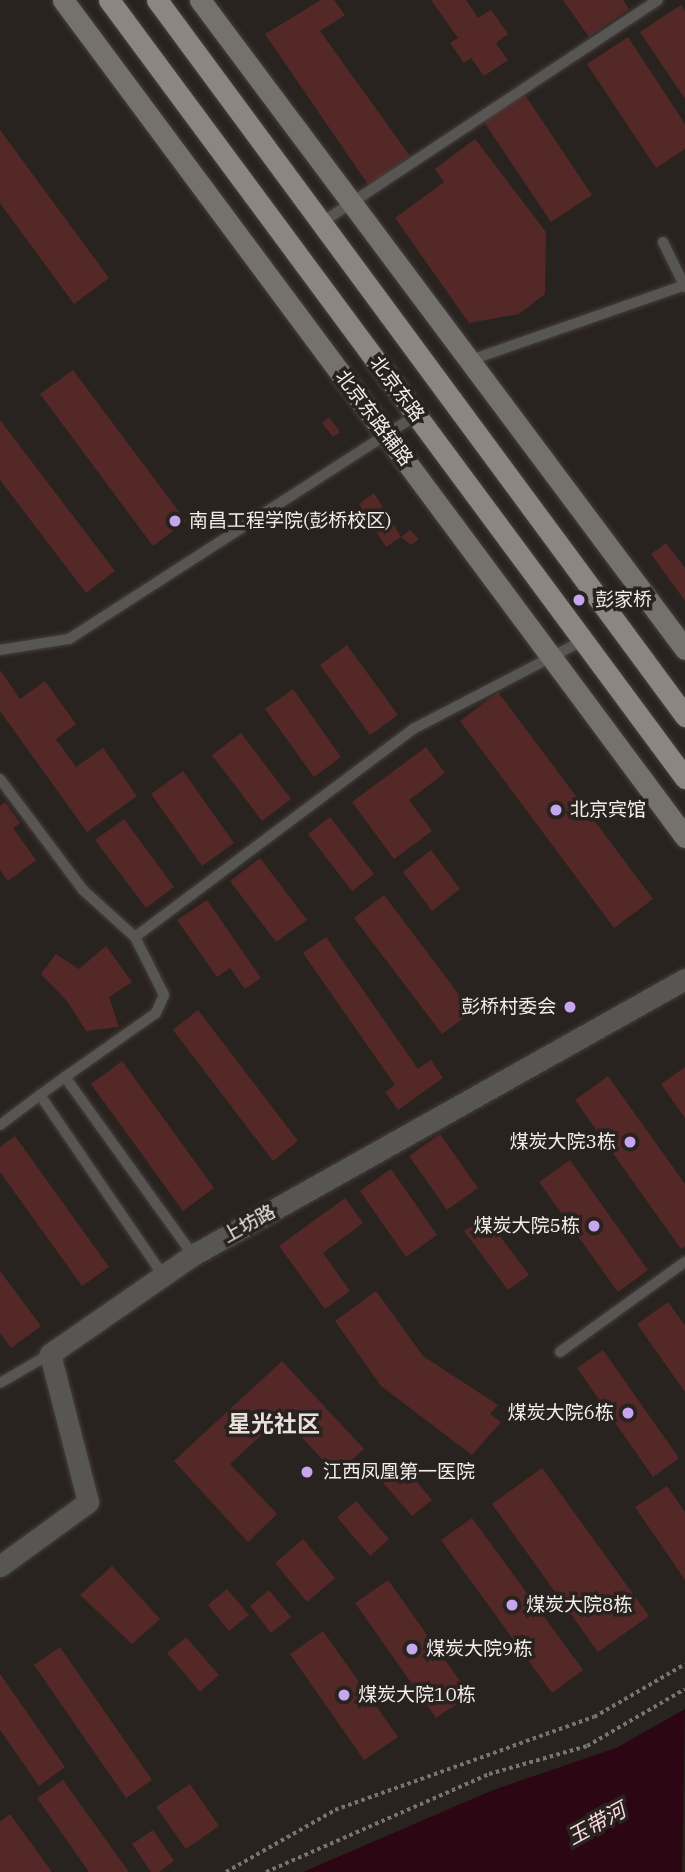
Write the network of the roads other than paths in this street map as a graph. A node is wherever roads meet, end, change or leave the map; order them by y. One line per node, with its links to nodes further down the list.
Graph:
1 (63, 0): 12 (main road, 北京东路辅路)
2 (109, 0): 11 (main road, 北京东路)
3 (157, 0): 7 (main road, 北京东路)
4 (200, 0): 6 (main road)
5 (657, 0): 6 (lane)
6 (351, 204): 7 (lane); 10 (main road)
7 (321, 223): 17 (main road, 北京东路)
8 (663, 242): 9 (lane)
9 (685, 286): 10 (lane)
10 (468, 361): 14 (main road)
11 (417, 415): 12 (lane); 13 (main road, 北京东路)
12 (386, 435): 15 (lane); 16 (main road, 北京东路辅路)
13 (584, 640): 16 (lane); 18 (main road, 北京东路)
14 (685, 649)
15 (0, 650)
16 (551, 657): 20 (main road, 北京东路辅路); 21 (lane)
17 (685, 716)
18 (685, 778)
19 (0, 779): 21 (lane)
20 (685, 837)
21 (135, 937): 23 (lane)
22 (685, 979): 26 (street, 上坊路)
23 (65, 1077): 24 (lane); 26 (lane)
24 (40, 1095): 25 (lane); 28 (lane)
25 (0, 1125)
26 (193, 1255): 28 (street, 上坊路)
27 (685, 1262): 29 (lane)
28 (162, 1274): 30 (street, 上坊路)
29 (559, 1352)
30 (50, 1354): 31 (lane); 32 (street)
31 (0, 1383)
32 (0, 1566)

